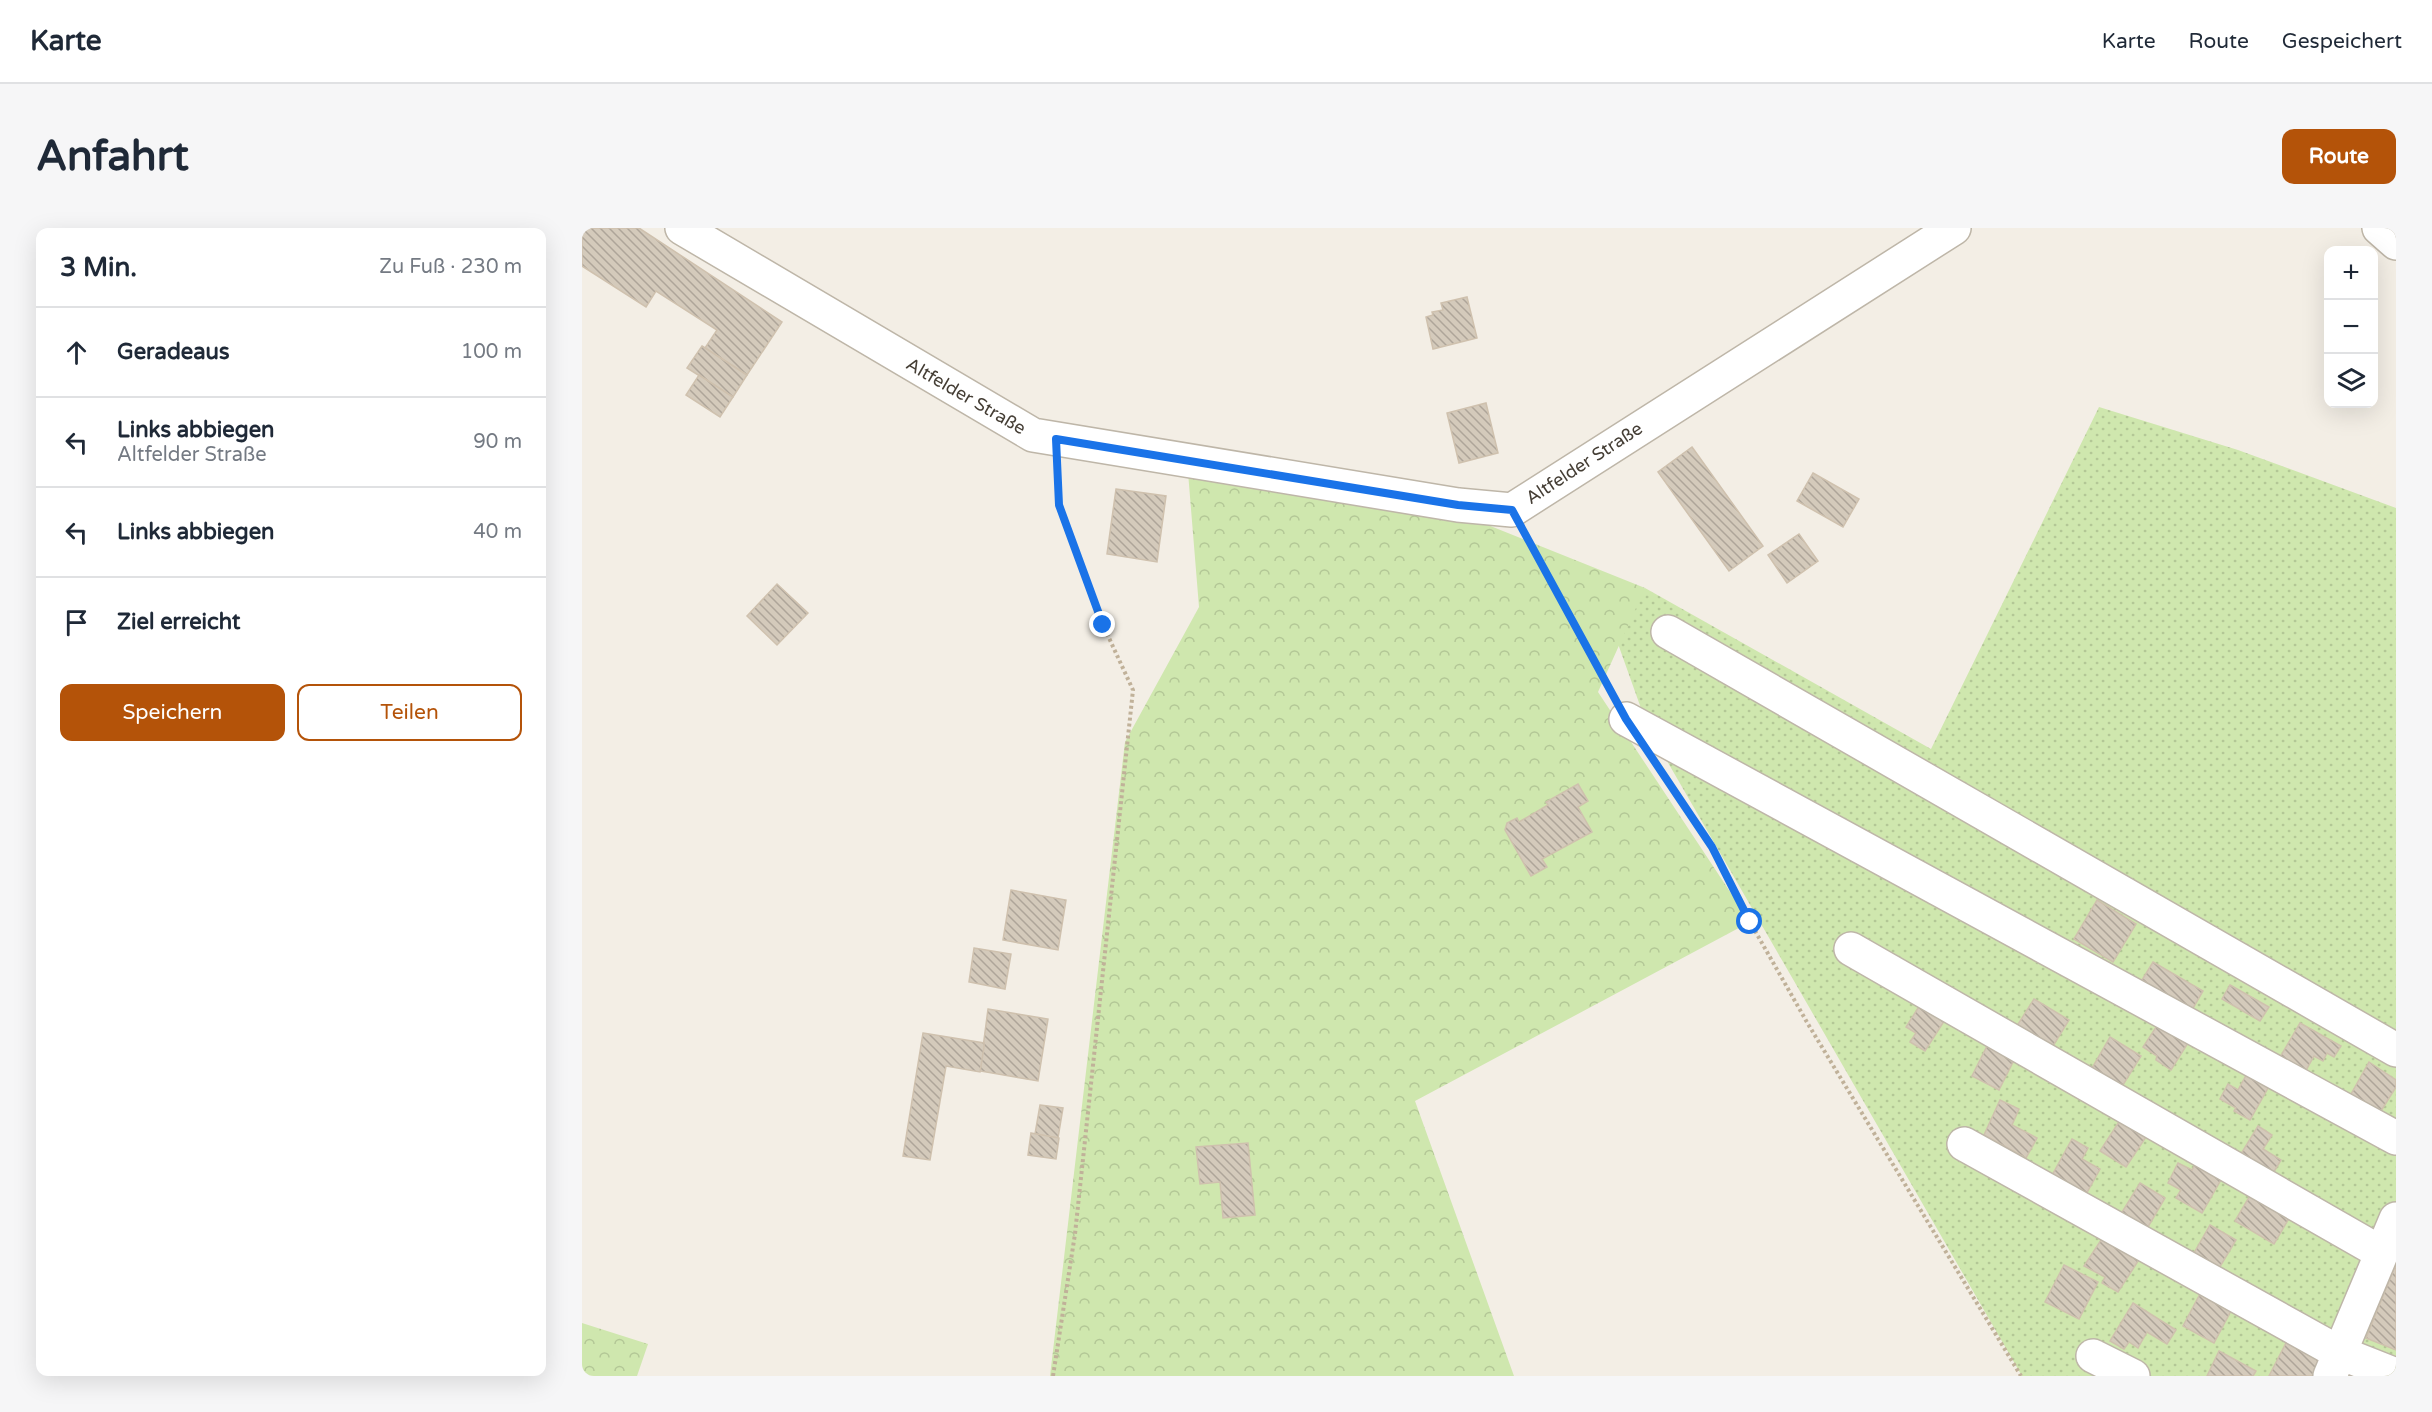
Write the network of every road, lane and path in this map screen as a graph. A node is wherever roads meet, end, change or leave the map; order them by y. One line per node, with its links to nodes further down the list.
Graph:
1 (682, 228): 5 (street, Altfelder Straße)
2 (1954, 228): 6 (street, Altfelder Straße)
3 (2379, 228): 4 (street)
4 (2396, 243)
5 (1056, 439): 6 (street, Altfelder Straße); 19 (path)
6 (1512, 510): 8 (path)
7 (1668, 632): 11 (street)
8 (1626, 719): 12 (street)
9 (1665, 778): 20 (path)
10 (1851, 950): 15 (street)
11 (2396, 1050)
12 (2396, 1138)
13 (1964, 1144): 17 (street)
14 (2396, 1219): 15 (street)
15 (2380, 1252): 17 (street)
16 (2093, 1356): 21 (street)
17 (2334, 1364): 18 (street)
18 (2396, 1375)
19 (1053, 1376)
20 (2021, 1376)
21 (2133, 1376)

